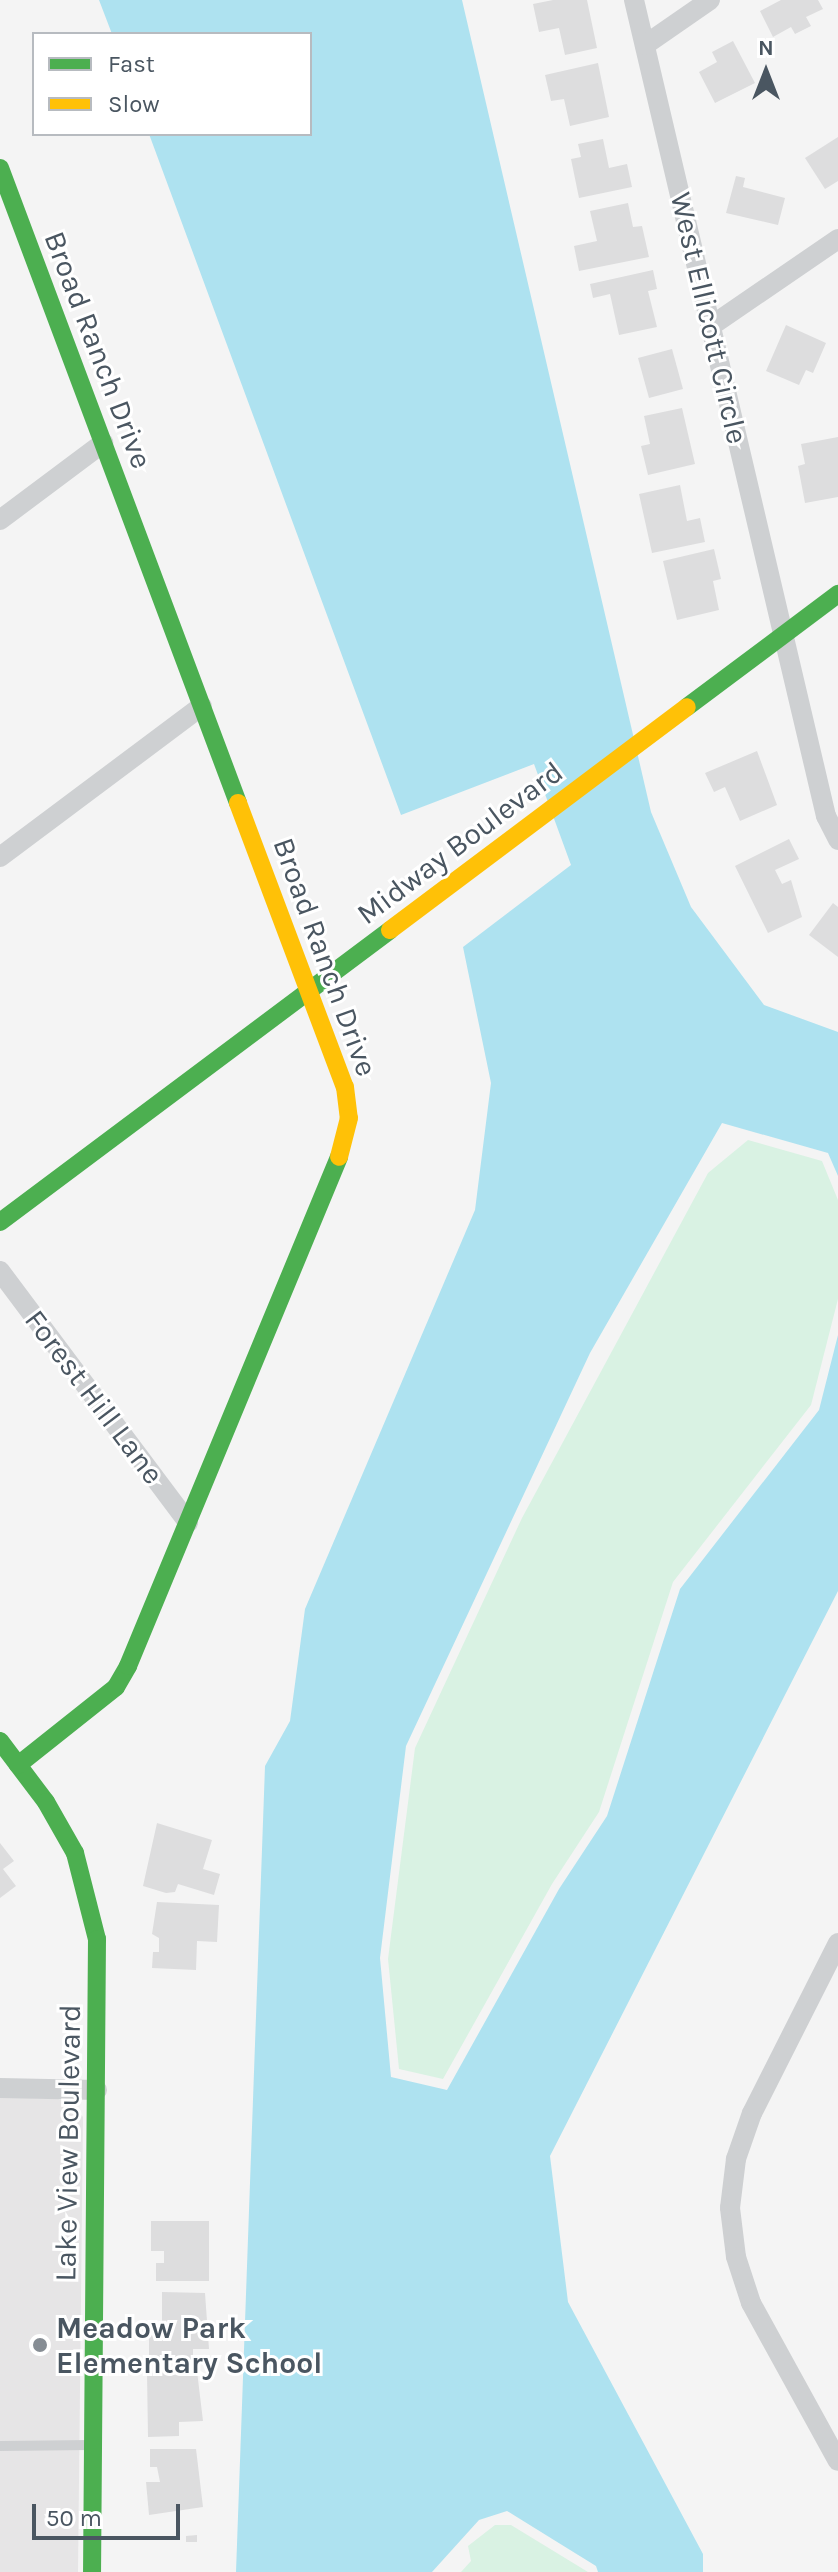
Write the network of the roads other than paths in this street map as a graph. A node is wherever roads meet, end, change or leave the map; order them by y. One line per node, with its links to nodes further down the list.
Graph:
1 (634, 0): 3 (street, West Ellicott Circle)
2 (710, 0): 3 (street)
3 (645, 45): 6 (street, West Ellicott Circle)
4 (1, 177): 7 (street, Broad Ranch Drive)
5 (838, 239): 6 (street)
6 (711, 326): 10 (street, West Ellicott Circle)
7 (103, 443): 8 (street); 11 (street, Broad Ranch Drive)
8 (0, 520)
9 (838, 594): 10 (street, Midway Boulevard)
10 (784, 635): 12 (street, West Ellicott Circle); 14 (street, Midway Boulevard)
11 (202, 706): 13 (street); 14 (street, Broad Ranch Drive)
12 (838, 840)
13 (0, 857)
14 (309, 990): 15 (street, Midway Boulevard); 17 (street, Broad Ranch Drive)
15 (0, 1222)
16 (0, 1271): 17 (street, Forest Hill Lane)
17 (188, 1522): 19 (street, Broad Ranch Drive)
18 (0, 1741): 19 (street, Lake View Boulevard)
19 (18, 1765): 22 (street, Lake View Boulevard)
20 (838, 1943): 25 (street)
21 (0, 2088): 22 (street)
22 (97, 2090): 23 (street, Lake View Boulevard)
23 (93, 2445): 24 (lane); 26 (street, Lake View Boulevard)
24 (0, 2446)
25 (835, 2449)
26 (92, 2572)

